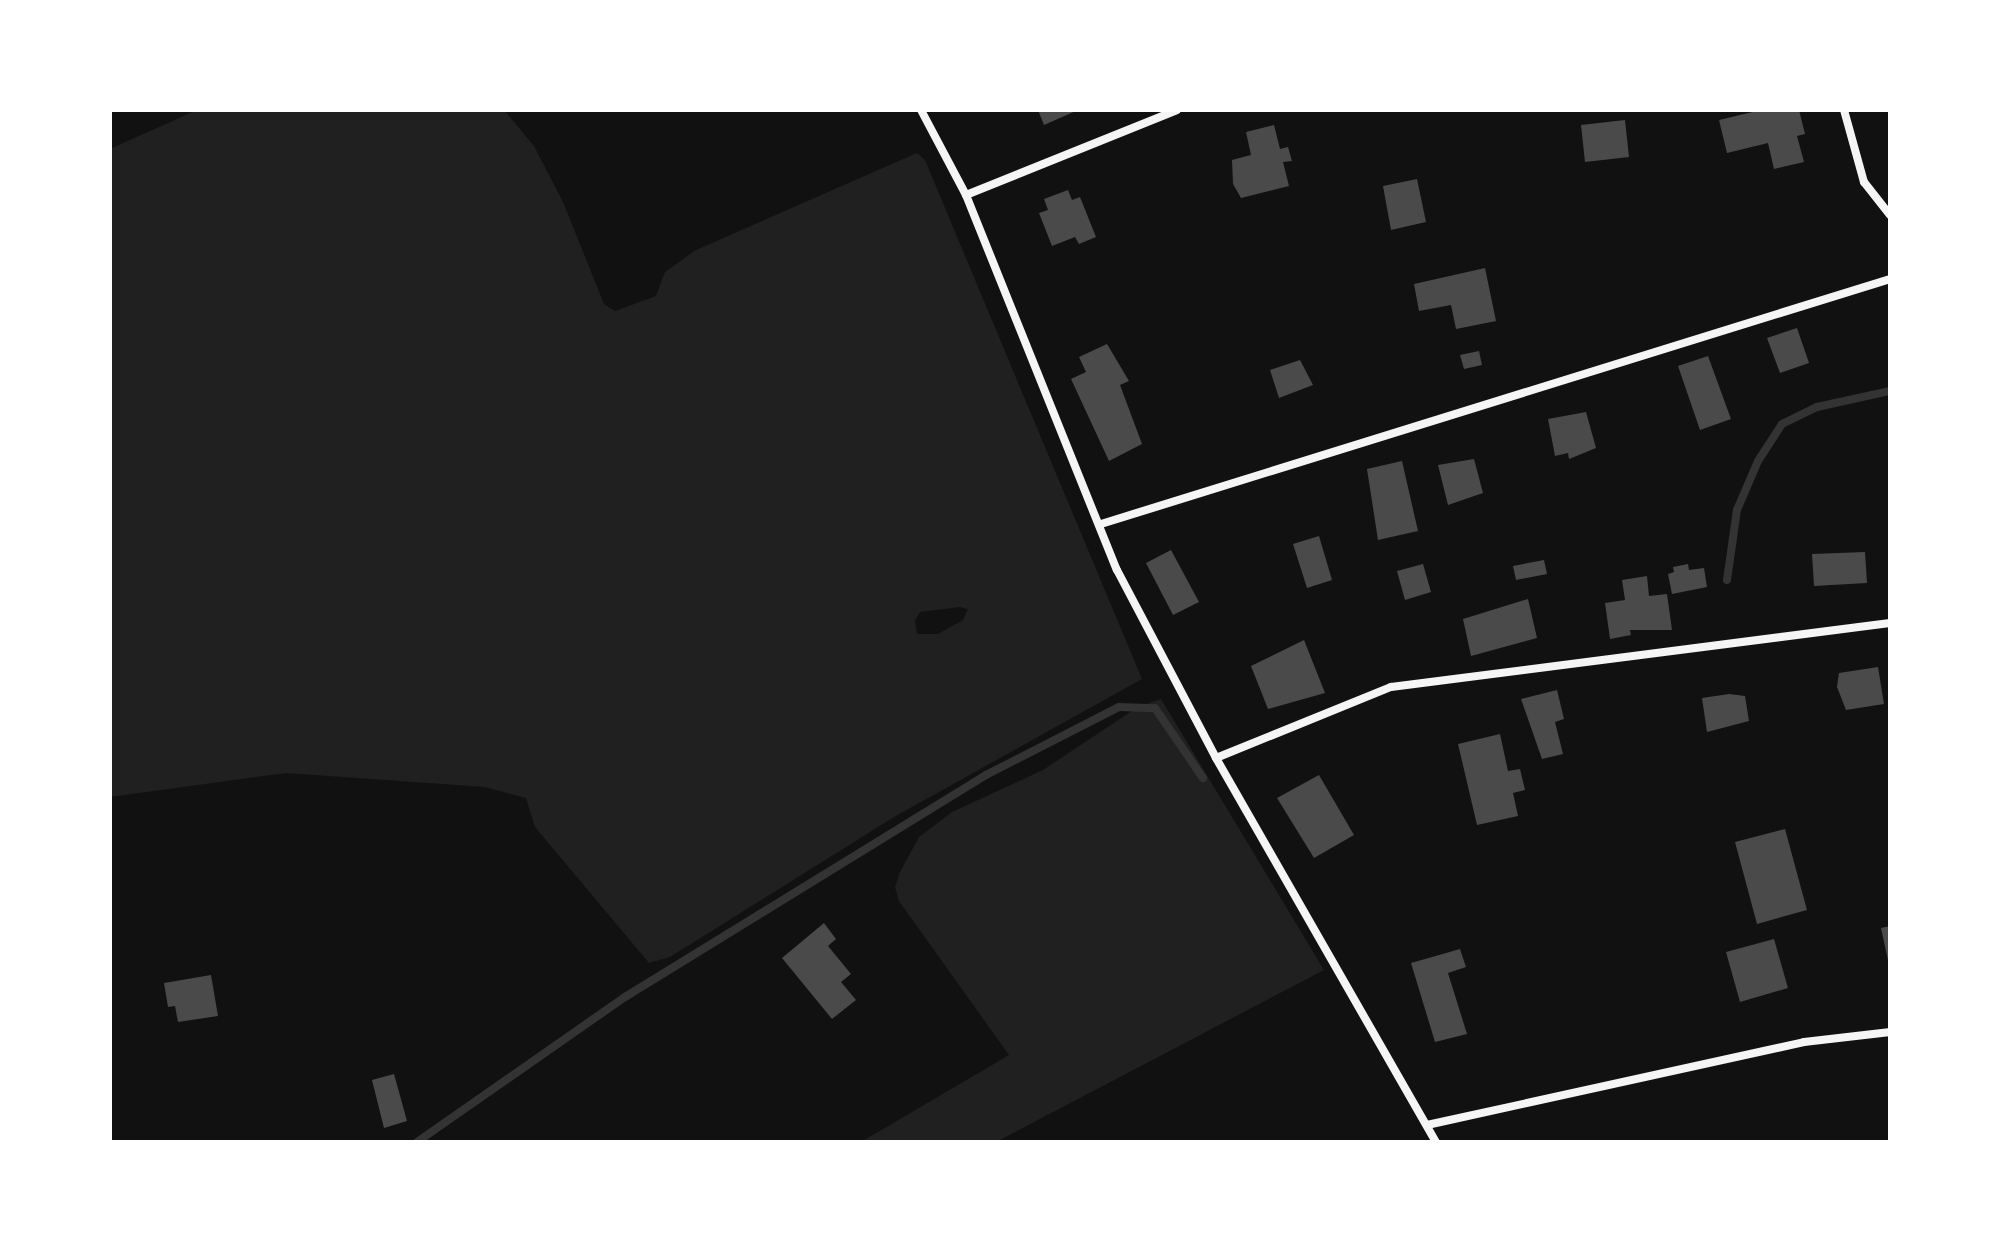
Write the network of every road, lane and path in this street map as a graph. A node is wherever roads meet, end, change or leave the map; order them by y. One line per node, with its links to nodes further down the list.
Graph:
1 (921, 110): 4 (street)
2 (1177, 110): 4 (street)
3 (1844, 110): 5 (street)
4 (966, 195): 7 (street)
5 (1890, 215)
6 (1890, 279): 7 (street)
7 (1101, 524): 9 (street)
8 (1890, 623): 9 (street)
9 (1216, 758): 11 (street)
10 (1890, 1032): 11 (street)
11 (1427, 1125): 12 (street)
12 (1436, 1142)

